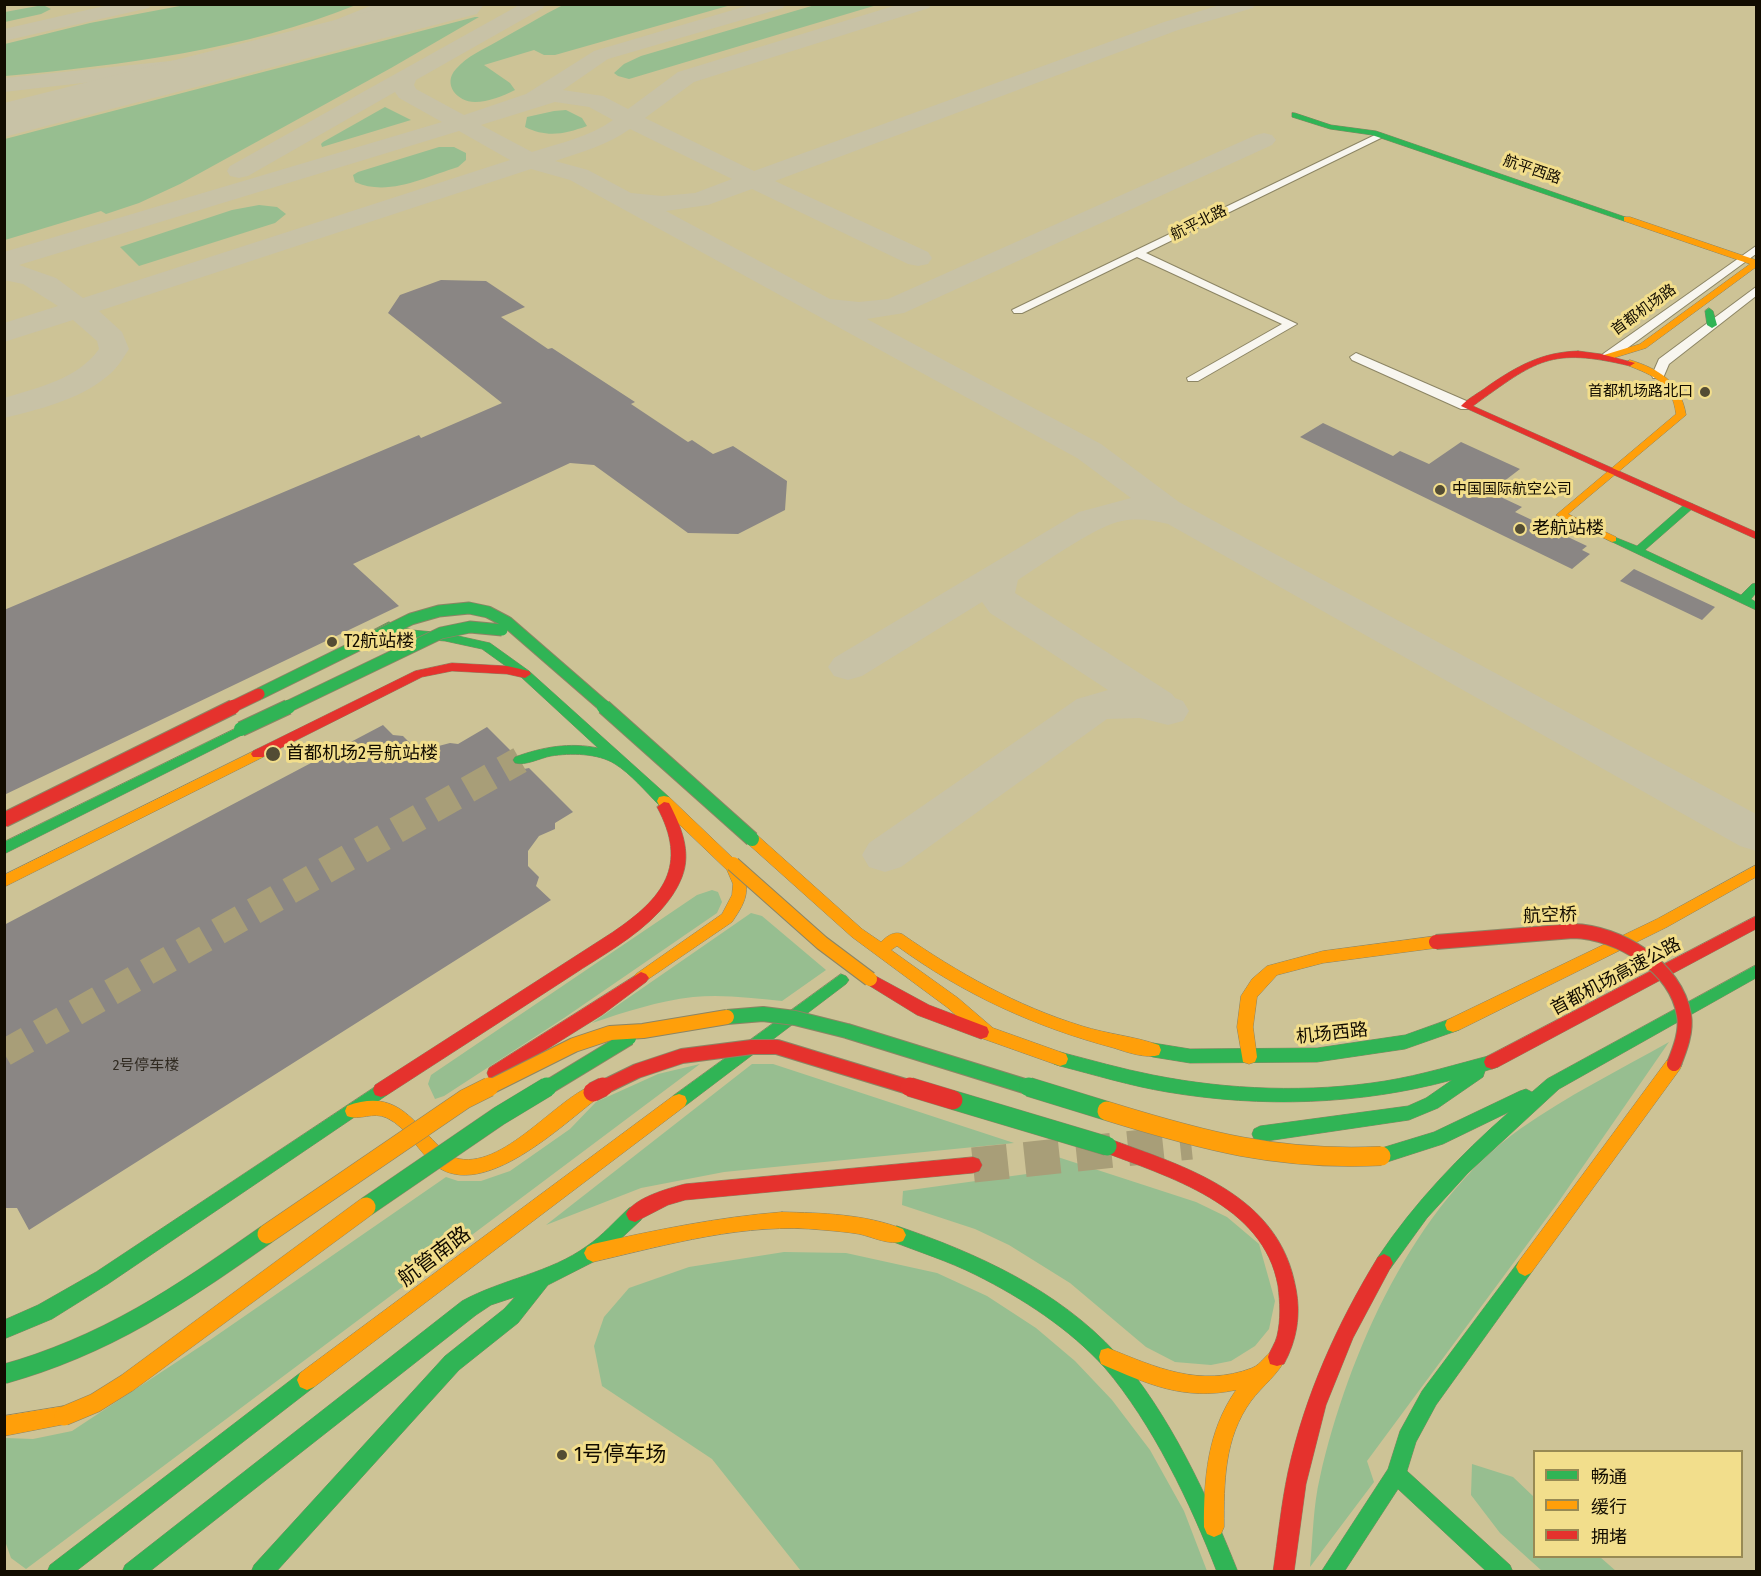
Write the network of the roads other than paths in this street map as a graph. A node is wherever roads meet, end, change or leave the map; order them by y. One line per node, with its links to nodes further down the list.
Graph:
1 (1295, 115): 2 (main road, 航平西路)
2 (1380, 136): 4 (street, 航平北路); 5 (main road, 航平西路)
3 (1756, 249): 5 (street, 首都机场路)
4 (1137, 253): 9 (street, 航平北路); 14 (street)
5 (1752, 261): 8 (street, 首都机场路); 10 (main road, 首都机场路)
6 (1756, 276): 10 (main road, 首都机场路)
7 (1756, 291): 10 (street, 首都机场路)
8 (1674, 309): 10 (main road); 12 (street, 首都机场路)
9 (1018, 310)
10 (1706, 314): 12 (main road, 首都机场路); 13 (main road, 首都机场路)
11 (1356, 357): 15 (street)
12 (1608, 357): 13 (main road); 15 (main road)
13 (1658, 375): 16 (main road)
14 (1193, 378)
15 (1466, 406): 16 (main road)
16 (1614, 472): 17 (main road); 19 (main road)
17 (1689, 506): 18 (main road); 19 (main road)
18 (1756, 536)
19 (1638, 551): 20 (main road)
20 (1752, 593): 21 (main road)
21 (1756, 606)
22 (525, 638): 28 (main road, bridge); 29 (main road, bridge); 38 (main road, bridge)
23 (525, 674): 25 (main road); 27 (main road); 29 (main road); 32 (main road)
24 (520, 760): 25 (main road)
25 (623, 762): 26 (main road)
26 (648, 785): 30 (main road); 40 (main road)
27 (4, 815)
28 (4, 820)
29 (4, 848)
30 (733, 864): 38 (main road, bridge); 43 (main road, bridge)
31 (1756, 871): 39 (main road, 机场西路)
32 (4, 882)
33 (1756, 922): 41 (main road, 首都机场高速公路)
34 (892, 941): 39 (main road, 机场西路)
35 (1756, 971): 42 (main road)
36 (841, 980): 57 (main road, 航管南路)
37 (644, 1031): 42 (main road, bridge); 43 (main road, bridge); 54 (main road, bridge)
38 (999, 1039): 41 (main road)
39 (1249, 1057): 55 (main road, 航空桥, bridge)
40 (428, 1060): 44 (main road); 45 (main road)
41 (1492, 1062): 46 (main road)
42 (1553, 1084): 61 (main road)
43 (465, 1099): 52 (main road, bridge)
44 (338, 1118): 45 (main road); 50 (main road)
45 (406, 1119): 53 (main road, bridge)
46 (1260, 1134)
47 (973, 1165): 48 (main road)
48 (593, 1253): 49 (main road); 51 (main road)
49 (542, 1279): 58 (main road); 59 (main road)
50 (4, 1330)
51 (1105, 1356): 53 (main road); 56 (main road)
52 (4, 1374)
53 (1258, 1376): 56 (main road)
54 (4, 1426)
55 (1396, 1474): 62 (main road, 航空桥); 63 (main road)
56 (1214, 1536): 60 (main road)
57 (57, 1572)
58 (132, 1572)
59 (261, 1572)
60 (1228, 1572)
61 (1284, 1572)
62 (1330, 1572)
63 (1503, 1572)

